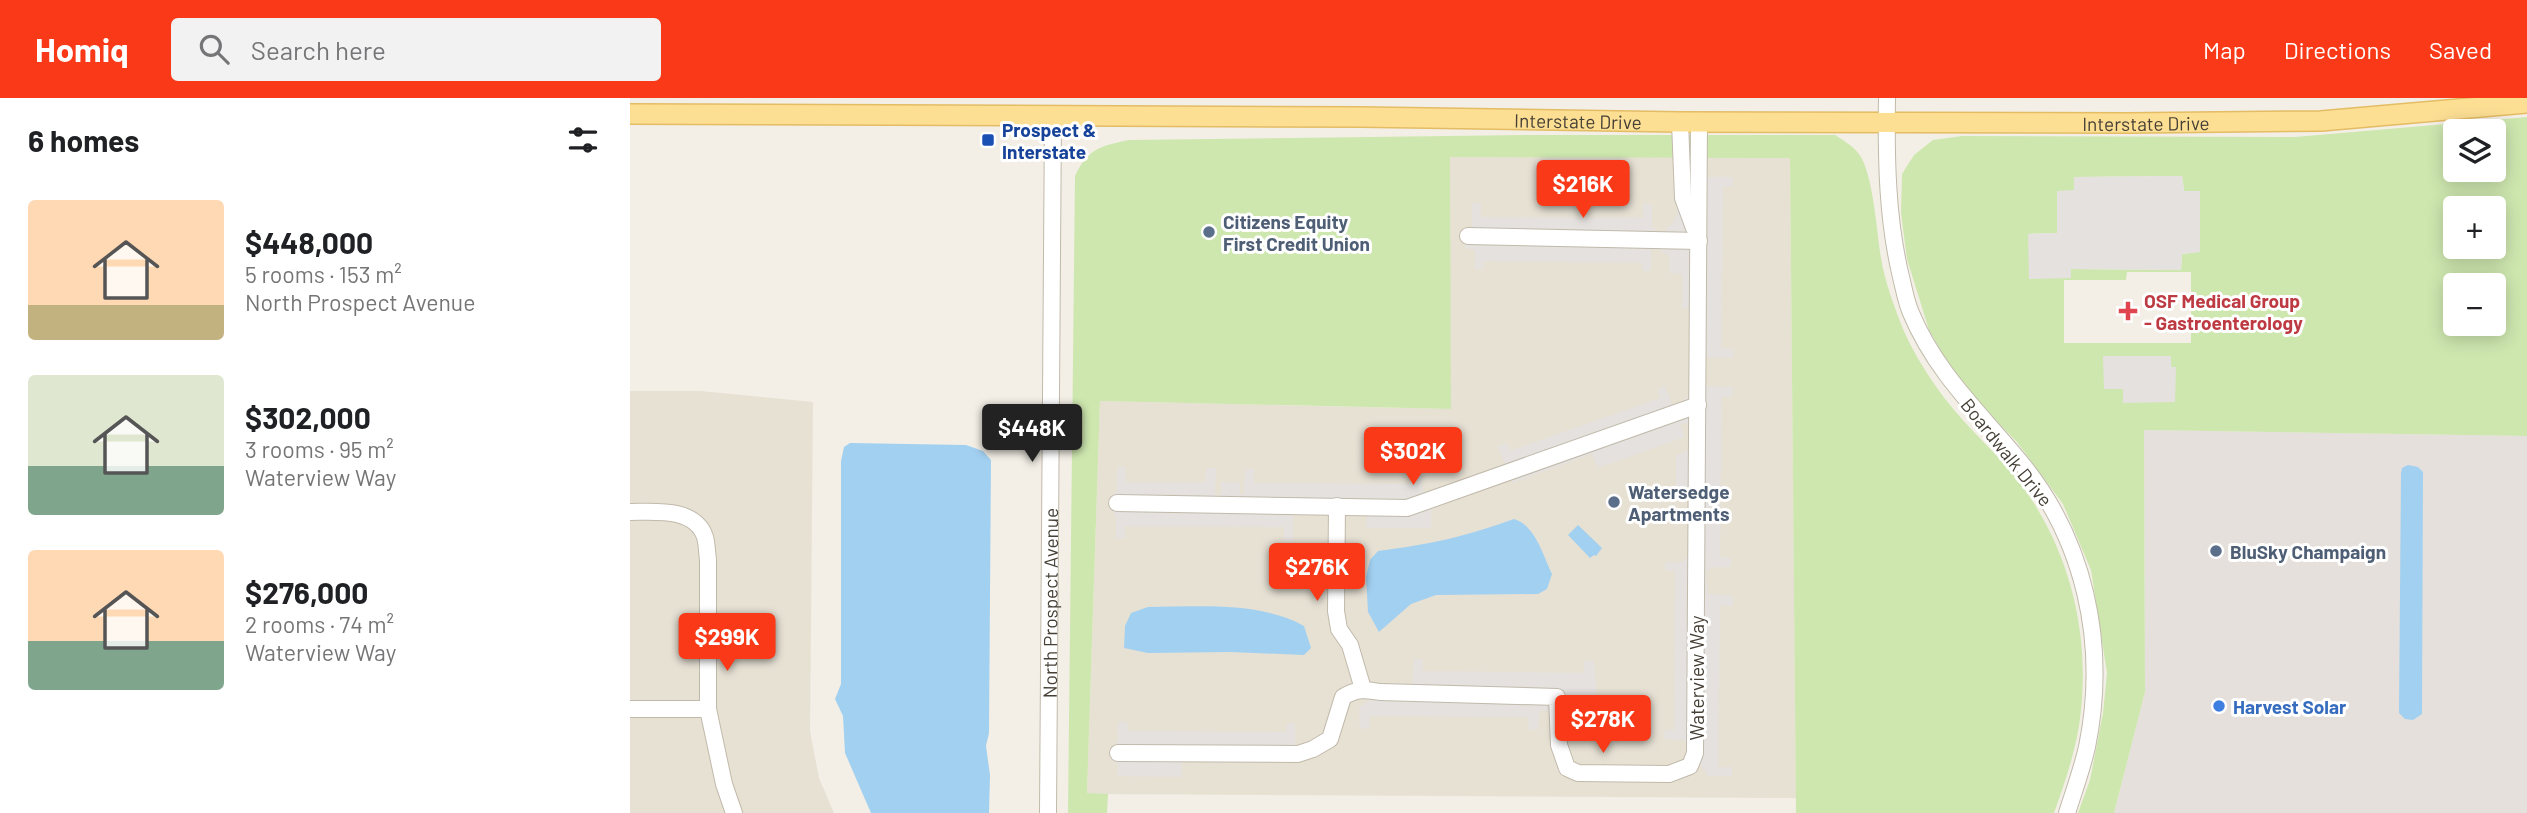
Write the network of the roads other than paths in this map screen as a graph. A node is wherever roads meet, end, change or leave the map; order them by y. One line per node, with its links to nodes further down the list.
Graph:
1 (1887, 98): 6 (street, Boardwalk Drive)
2 (2527, 103): 6 (main road, Interstate Drive)
3 (1053, 107): 4 (main road, Interstate Drive); 5 (main road, Interstate Drive); 18 (street, North Prospect Avenue)
4 (630, 114)
5 (1690, 121): 6 (main road, Interstate Drive); 8 (street, Waterview Way)
6 (1887, 122): 19 (street, Boardwalk Drive)
7 (1468, 236): 8 (street)
8 (1699, 241): 9 (street, Waterview Way)
9 (1698, 405): 11 (street); 13 (street, Waterview Way)
10 (1117, 503): 11 (street)
11 (1337, 506): 13 (street)
12 (630, 512): 15 (street)
13 (1363, 689): 16 (street)
14 (630, 709): 15 (street)
15 (708, 709): 17 (street)
16 (1118, 753)
17 (734, 813)
18 (1048, 813)
19 (2067, 813)

